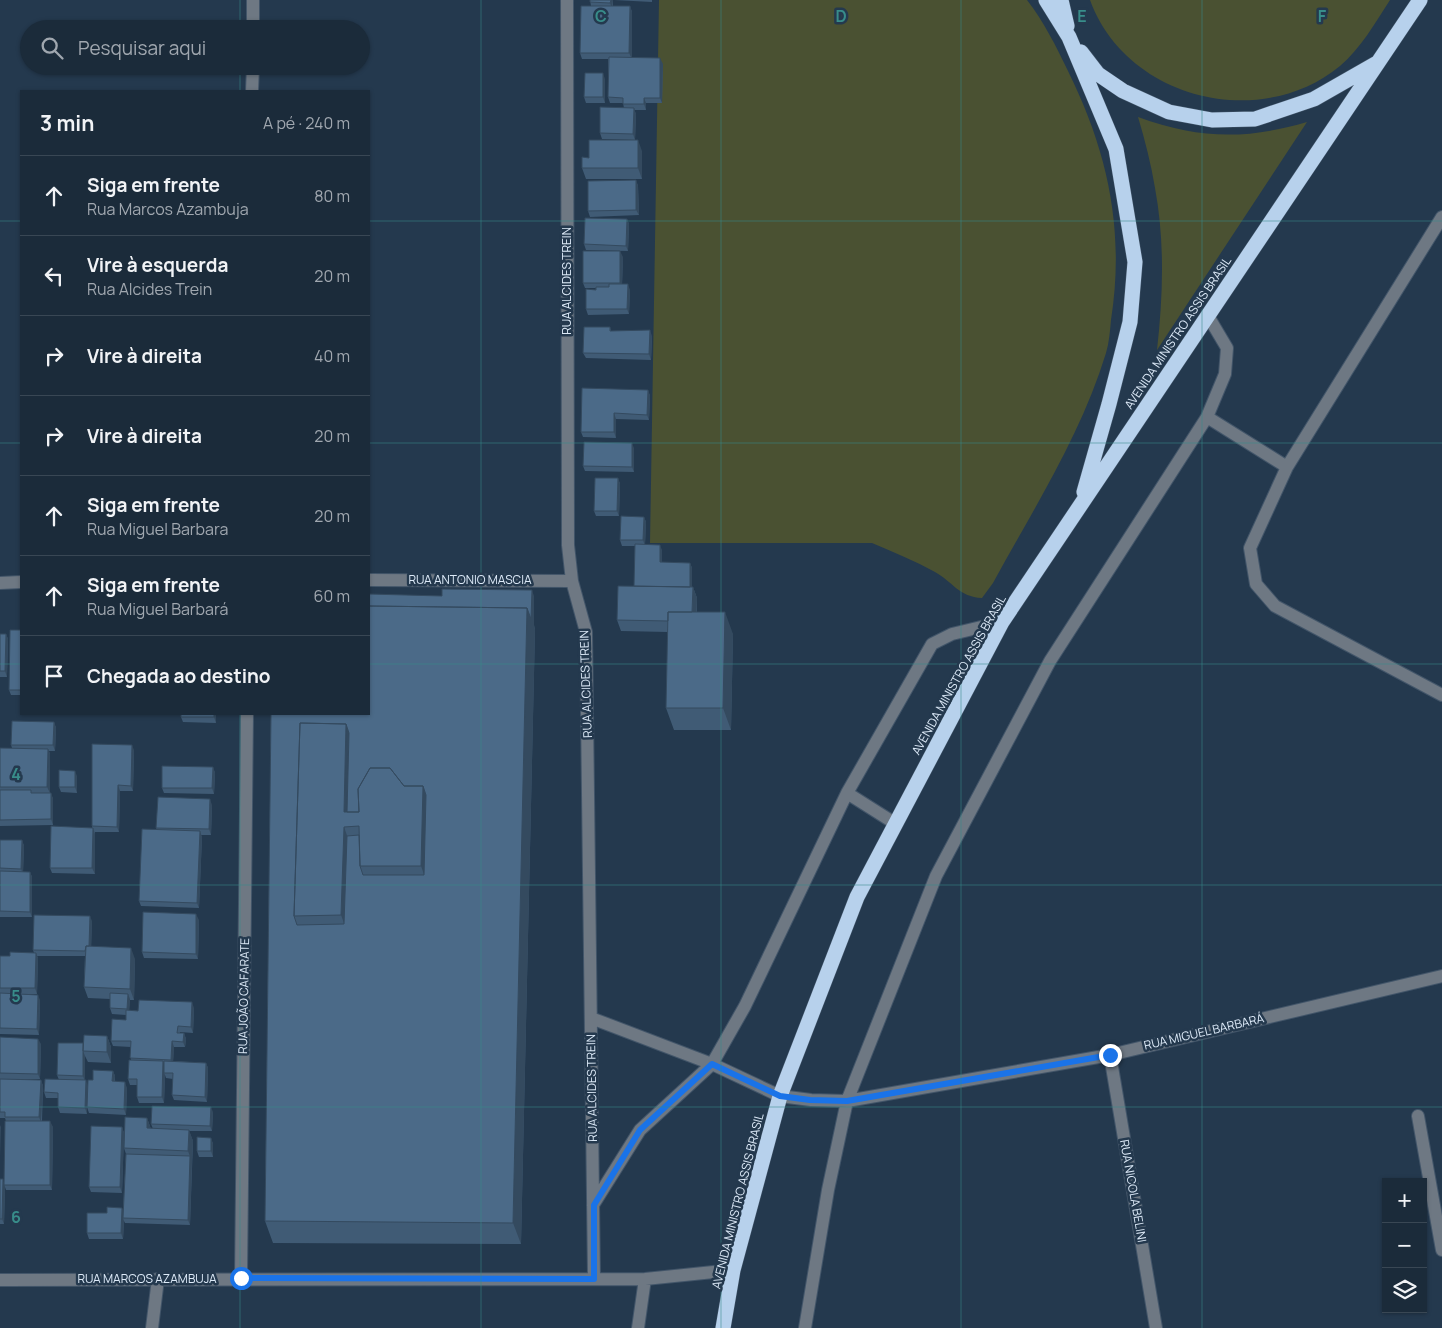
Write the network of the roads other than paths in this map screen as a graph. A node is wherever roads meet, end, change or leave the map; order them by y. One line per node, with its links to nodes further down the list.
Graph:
1 (253, 0): 6 (street)
2 (567, 0): 17 (street, RUA ALCIDES TREIN)
3 (1046, 0): 7 (highway)
4 (1062, 0): 7 (highway)
5 (1420, 0): 8 (highway, AVENIDA MINISTRO ASSIS BRASIL)
6 (253, 20)
7 (1069, 38): 8 (highway); 15 (highway)
8 (1380, 61): 12 (highway, AVENIDA MINISTRO ASSIS BRASIL)
9 (253, 75): 10 (street)
10 (252, 90)
11 (1442, 217): 14 (street)
12 (1208, 316): 13 (street); 15 (highway, AVENIDA MINISTRO ASSIS BRASIL)
13 (1206, 417): 14 (street); 30 (street)
14 (1287, 467): 21 (street)
15 (1080, 506): 20 (highway, AVENIDA MINISTRO ASSIS BRASIL)
16 (370, 580): 17 (street, RUA ANTONIO MASCIA)
17 (572, 581): 26 (street, RUA ALCIDES TREIN)
18 (0, 582): 19 (street)
19 (20, 582)
20 (1002, 622): 23 (street); 24 (highway, AVENIDA MINISTRO ASSIS BRASIL)
21 (1442, 695)
22 (247, 715): 35 (street, RUA JOÃO CAFARATE)
23 (847, 793): 24 (street); 28 (street)
24 (896, 824): 29 (highway, AVENIDA MINISTRO ASSIS BRASIL)
25 (1442, 976): 27 (street, RUA MIGUEL BARBARÁ)
26 (591, 1018): 28 (street, RUA MIGUEL BARBARÁ); 32 (street, RUA ALCIDES TREIN)
27 (1110, 1055): 30 (street, RUA MIGUEL BARBARÁ); 44 (street, RUA NICOLA BELINI)
28 (712, 1064): 29 (street, RUA MIGUEL BARBARÁ); 32 (street)
29 (780, 1096): 30 (street, RUA MIGUEL BARBARÁ); 34 (highway, AVENIDA MINISTRO ASSIS BRASIL)
30 (847, 1101): 43 (street)
31 (1418, 1116): 33 (street)
32 (594, 1205): 37 (street, RUA ALCIDES TREIN)
33 (1442, 1250)
34 (733, 1270): 38 (street, RUA MARCOS AZAMBUJA); 42 (highway, AVENIDA MINISTRO ASSIS BRASIL)
35 (241, 1278): 36 (street, RUA MARCOS AZAMBUJA); 37 (street, RUA MARCOS AZAMBUJA)
36 (158, 1279): 39 (street, RUA MARCOS AZAMBUJA); 40 (street)
37 (594, 1279): 38 (street, RUA MARCOS AZAMBUJA)
38 (645, 1279): 41 (street)
39 (0, 1280)
40 (152, 1328)
41 (638, 1328)
42 (723, 1328)
43 (805, 1328)
44 (1156, 1328)

